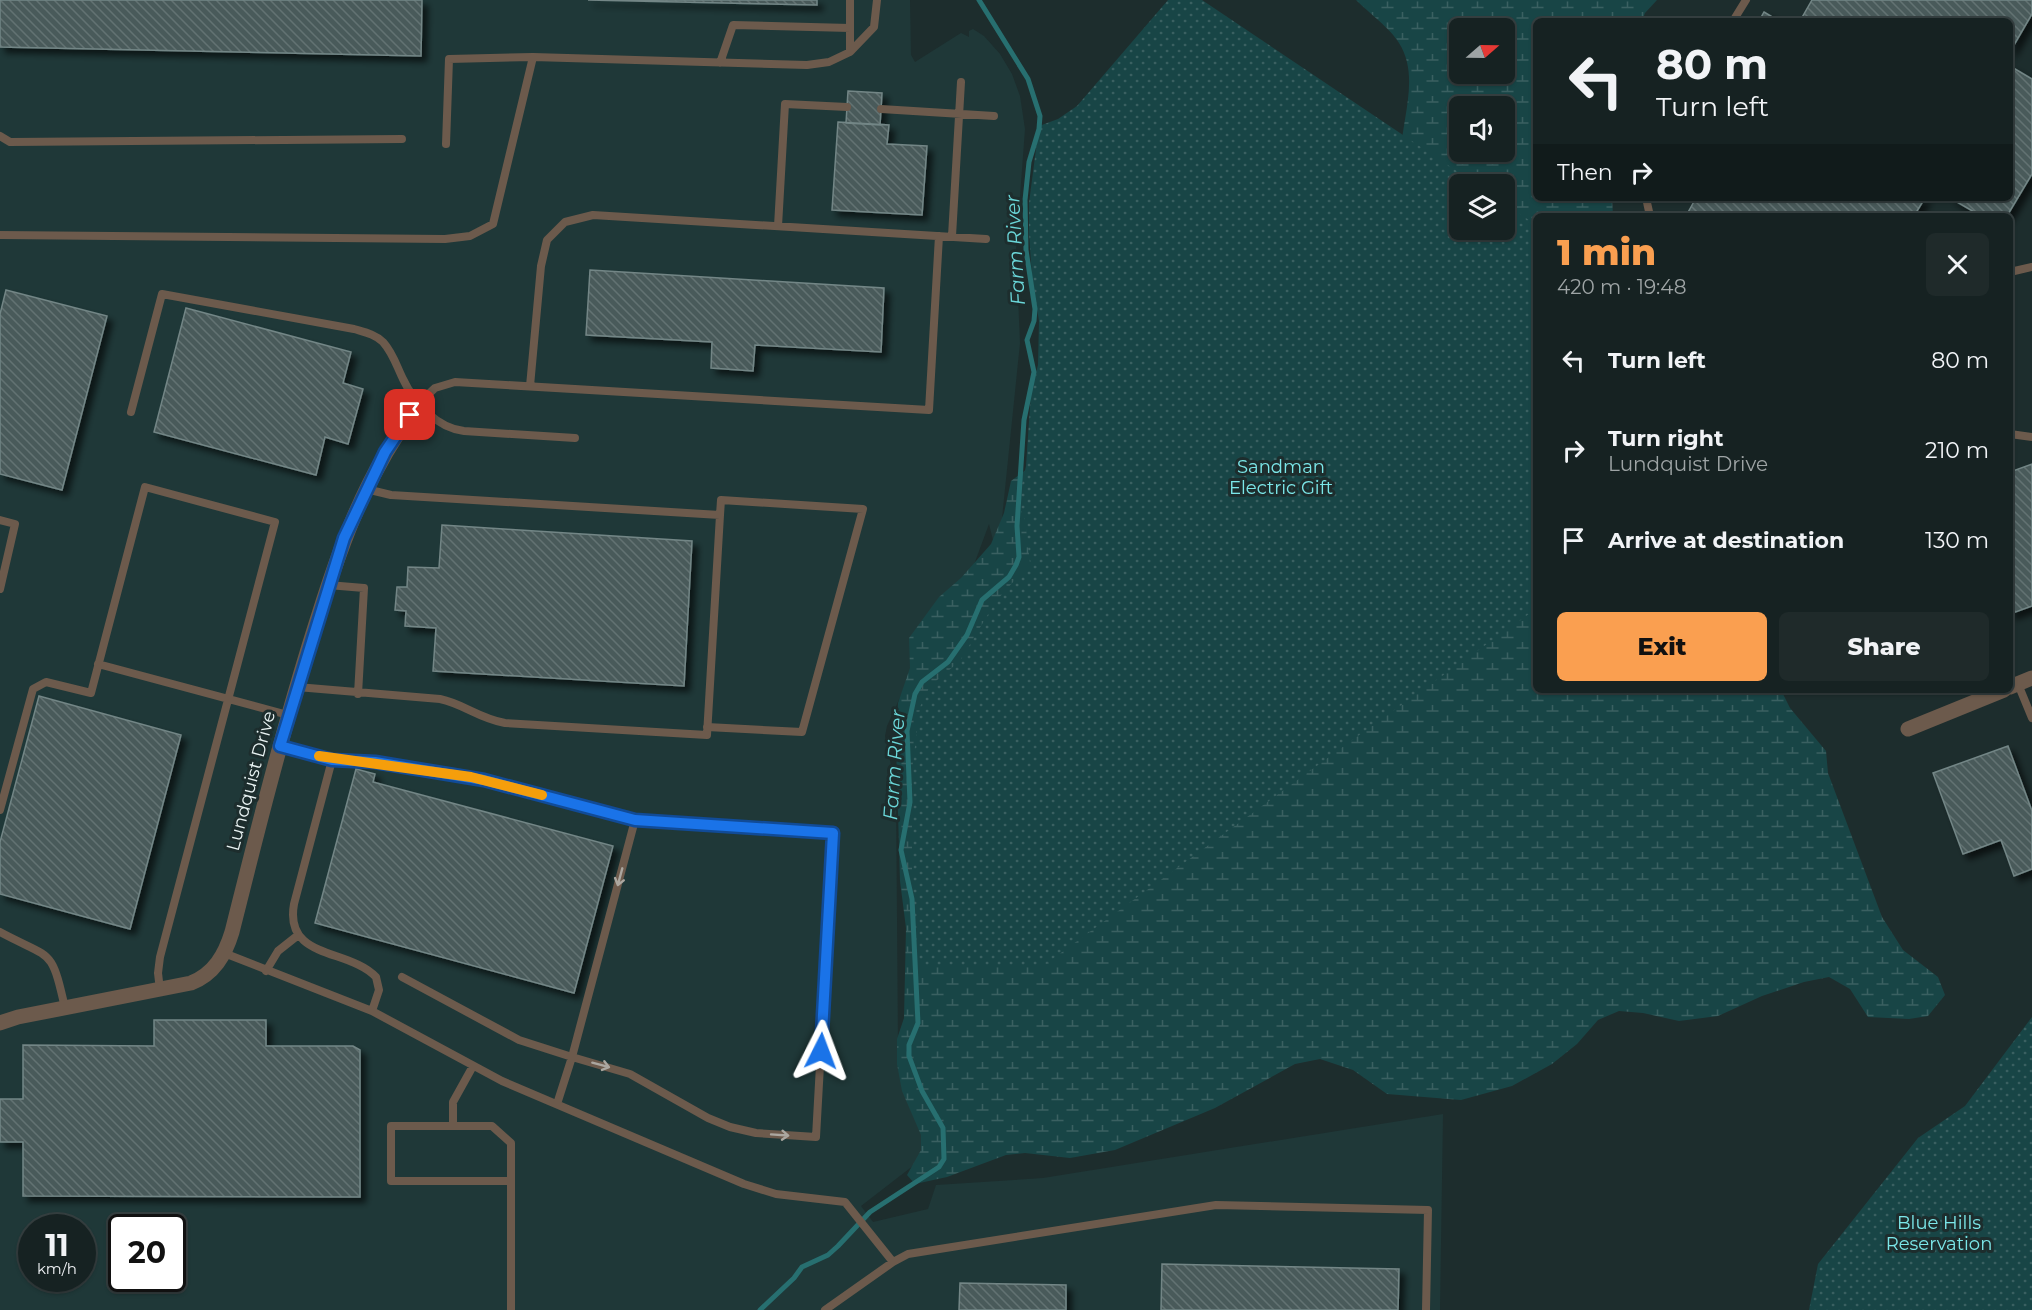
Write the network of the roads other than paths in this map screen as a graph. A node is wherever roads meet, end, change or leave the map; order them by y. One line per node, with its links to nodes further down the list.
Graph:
1 (850, 0): 5 (lane)
2 (877, 0): 6 (lane)
3 (1746, 0): 4 (lane)
4 (1735, 18)
5 (850, 28): 6 (lane); 8 (lane)
6 (850, 52): 8 (lane)
7 (533, 57): 8 (lane); 16 (lane); 18 (lane)
8 (720, 63)
9 (961, 82): 12 (lane)
10 (847, 107): 17 (lane)
11 (881, 109): 12 (lane)
12 (959, 114): 13 (lane); 20 (lane)
13 (994, 116)
14 (0, 136): 15 (lane)
15 (402, 139)
16 (447, 144)
17 (778, 226): 19 (lane); 24 (lane)
18 (0, 236)
19 (939, 236): 20 (lane); 24 (lane)
20 (952, 237): 21 (lane)
21 (986, 238)
22 (2032, 267): 23 (lane)
23 (2013, 271)
24 (530, 386): 25 (lane)
25 (419, 403): 26 (lane); 29 (lane); 30 (street, Lundquist Drive)
26 (131, 412)
27 (2013, 434): 28 (lane)
28 (2032, 437)
29 (575, 438)
30 (366, 489): 31 (lane); 33 (street, Lundquist Drive)
31 (720, 515): 43 (lane); 43 (lane)
32 (0, 520): 34 (lane)
33 (328, 585): 37 (street, Lundquist Drive); 39 (lane)
34 (0, 589)
35 (98, 664): 40 (lane); 40 (lane); 47 (lane)
36 (2016, 685): 42 (lane)
37 (297, 687): 39 (lane); 41 (street, Lundquist Drive)
38 (1996, 693): 44 (street)
39 (358, 694): 43 (lane)
40 (228, 699): 41 (lane); 54 (lane)
41 (288, 715): 45 (street, Lundquist Drive)
42 (2032, 718)
43 (707, 727)
44 (1908, 729)
45 (280, 746): 46 (lane); 51 (street, Lundquist Drive)
46 (332, 760): 48 (lane); 50 (lane)
47 (0, 810)
48 (635, 820): 58 (lane, one-way to 58); 58 (lane, one-way to 48)
49 (0, 932): 55 (lane)
50 (297, 936): 52 (lane); 56 (lane)
51 (224, 953): 52 (lane); 54 (street, Lundquist Drive)
52 (266, 971): 56 (lane)
53 (402, 977): 58 (lane)
54 (160, 990): 55 (street, Lundquist Drive)
55 (65, 1008): 57 (street, Lundquist Drive)
56 (372, 1011): 59 (lane)
57 (0, 1023)
58 (572, 1057): 60 (lane)
59 (473, 1066): 60 (lane); 61 (lane)
60 (558, 1104): 63 (lane)
61 (453, 1126): 62 (lane); 62 (lane)
62 (511, 1181): 64 (lane)
63 (893, 1262): 65 (lane); 66 (lane)
64 (511, 1310)
65 (825, 1310)
66 (1426, 1310)

